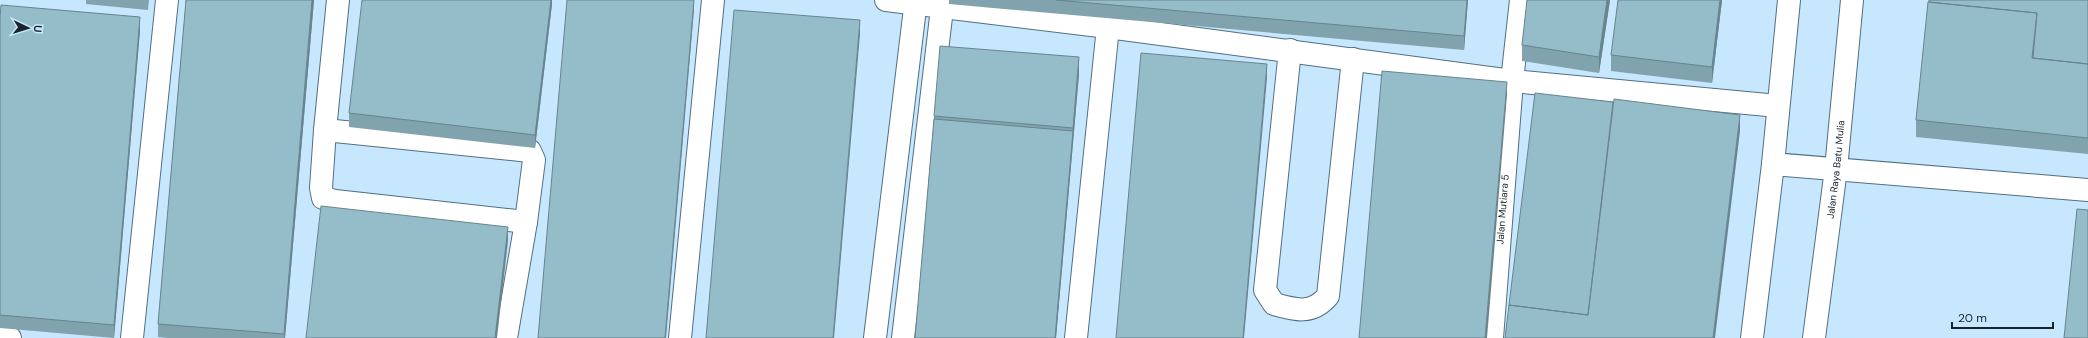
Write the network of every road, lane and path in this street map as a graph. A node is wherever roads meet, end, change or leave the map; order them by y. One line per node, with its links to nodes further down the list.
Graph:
1 (166, 0): 22 (street)
2 (338, 0): 15 (street)
3 (713, 0): 24 (street)
4 (886, 0): 8 (street)
5 (1521, 0): 13 (street, Jalan Mutiara 5)
6 (1789, 0): 14 (street)
7 (1852, 0): 17 (street, Jalan Raya Batu Mulia)
8 (916, 2): 9 (street); 25 (street)
9 (942, 4): 10 (street); 26 (street)
10 (1108, 27): 11 (street); 27 (street)
11 (1290, 50): 12 (street); 12 (street)
12 (1353, 59): 13 (street)
13 (1512, 80): 14 (street); 28 (street, Jalan Mutiara 5)
14 (1778, 106): 16 (street)
15 (325, 130): 19 (street); 19 (street)
16 (1773, 164): 17 (street); 29 (street)
17 (1836, 169): 18 (street); 30 (street, Jalan Raya Batu Mulia)
18 (2088, 190)
19 (526, 222): 23 (street)
20 (0, 336): 21 (street)
21 (10, 338)
22 (132, 338)
23 (506, 338)
24 (680, 338)
25 (875, 338)
26 (903, 338)
27 (1076, 338)
28 (1492, 338)
29 (1752, 338)
30 (1814, 338)

